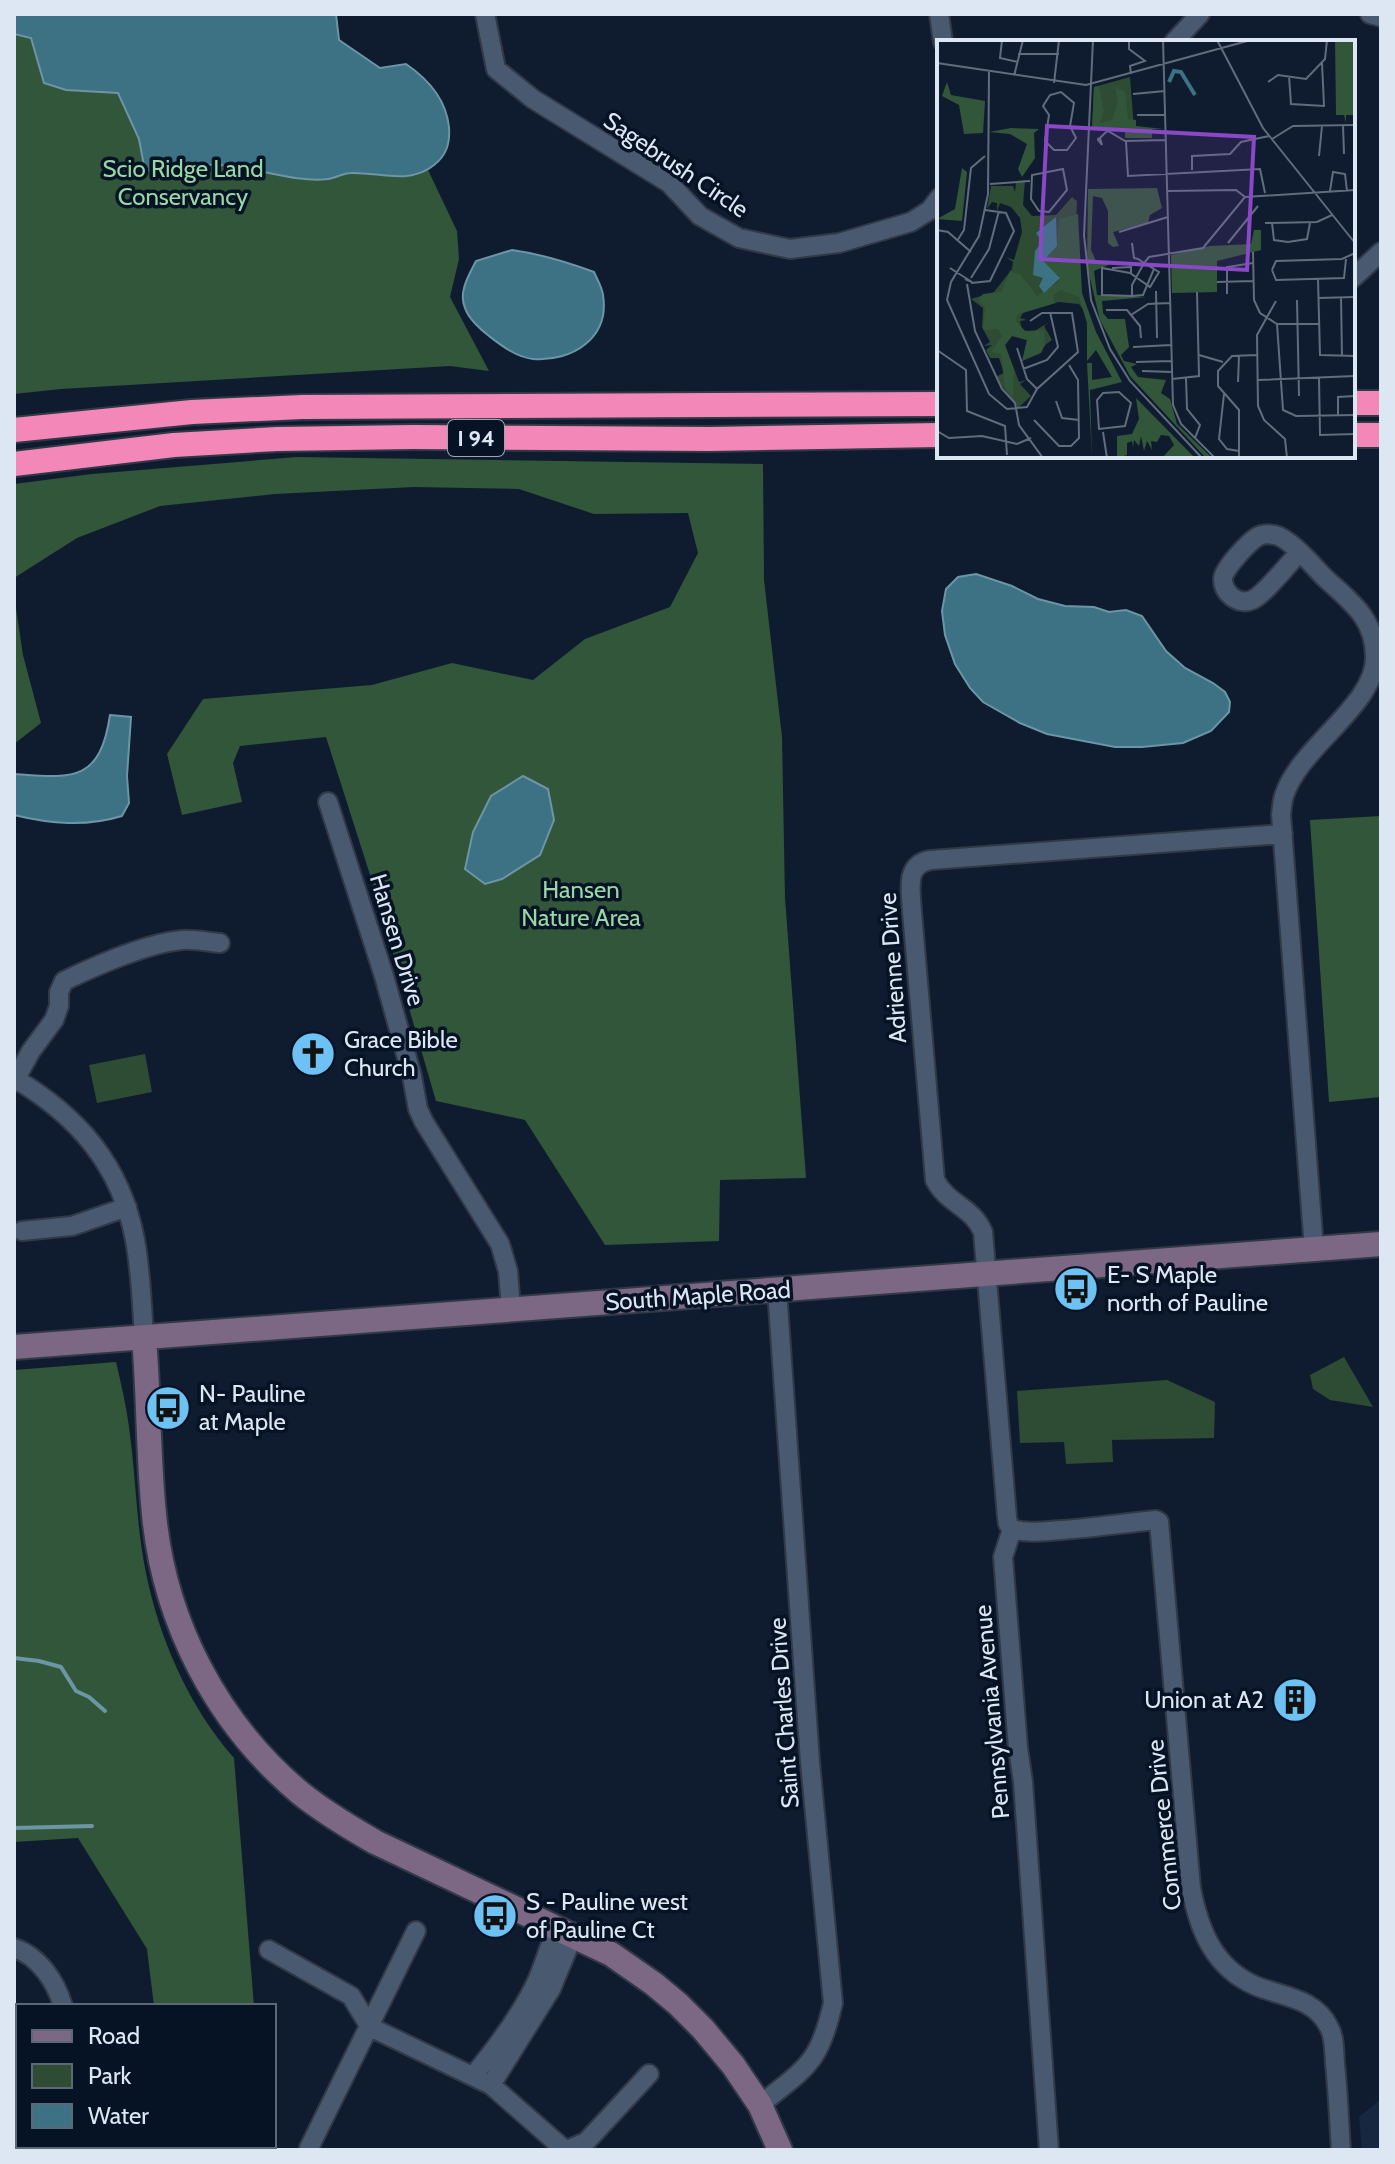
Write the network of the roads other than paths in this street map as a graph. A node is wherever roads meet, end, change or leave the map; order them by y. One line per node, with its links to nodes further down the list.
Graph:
1 (485, 14): 8 (street, Sagebrush Circle)
2 (939, 14): 6 (street)
3 (1200, 14): 7 (street)
4 (1370, 14): 5 (street)
5 (1381, 17)
6 (943, 40)
7 (1176, 40)
8 (937, 201)
9 (1381, 252): 10 (street)
10 (1355, 276)
11 (1355, 403): 12 (highway)
12 (1381, 403)
13 (937, 404): 14 (highway, I 94)
14 (14, 430)
15 (937, 435): 18 (highway, I 94)
16 (1355, 435): 17 (highway)
17 (1381, 435)
18 (14, 464)
19 (1299, 553): 21 (street)
20 (328, 802): 30 (street, Hansen Drive)
21 (1283, 834): 27 (street); 28 (street, Adrienne Drive)
22 (220, 943): 23 (street)
23 (15, 1080): 24 (street)
24 (127, 1207): 25 (street); 31 (street)
25 (22, 1231)
26 (1381, 1244): 27 (street, South Maple Road)
27 (1314, 1249): 28 (street, South Maple Road)
28 (986, 1273): 29 (street, South Maple Road); 33 (street, Pennsylvania Avenue)
29 (777, 1290): 30 (street, South Maple Road); 43 (street, Saint Charles Drive)
30 (511, 1309): 31 (street, South Maple Road)
31 (144, 1338): 32 (street, South Maple Road); 35 (street)
32 (14, 1347)
33 (1012, 1529): 47 (street, Pennsylvania Avenue); 48 (street, Commerce Drive)
34 (416, 1931): 39 (street)
35 (565, 1932): 41 (street); 42 (street); 43 (street)
36 (14, 1948): 38 (street)
37 (269, 1950): 39 (street)
38 (62, 2004)
39 (370, 2027): 41 (street); 44 (street)
40 (649, 2074): 45 (street)
41 (473, 2076): 42 (street)
42 (491, 2085): 45 (street)
43 (760, 2105): 46 (street)
44 (309, 2148)
45 (566, 2150)
46 (780, 2150)
47 (1049, 2150)
48 (1341, 2150)

